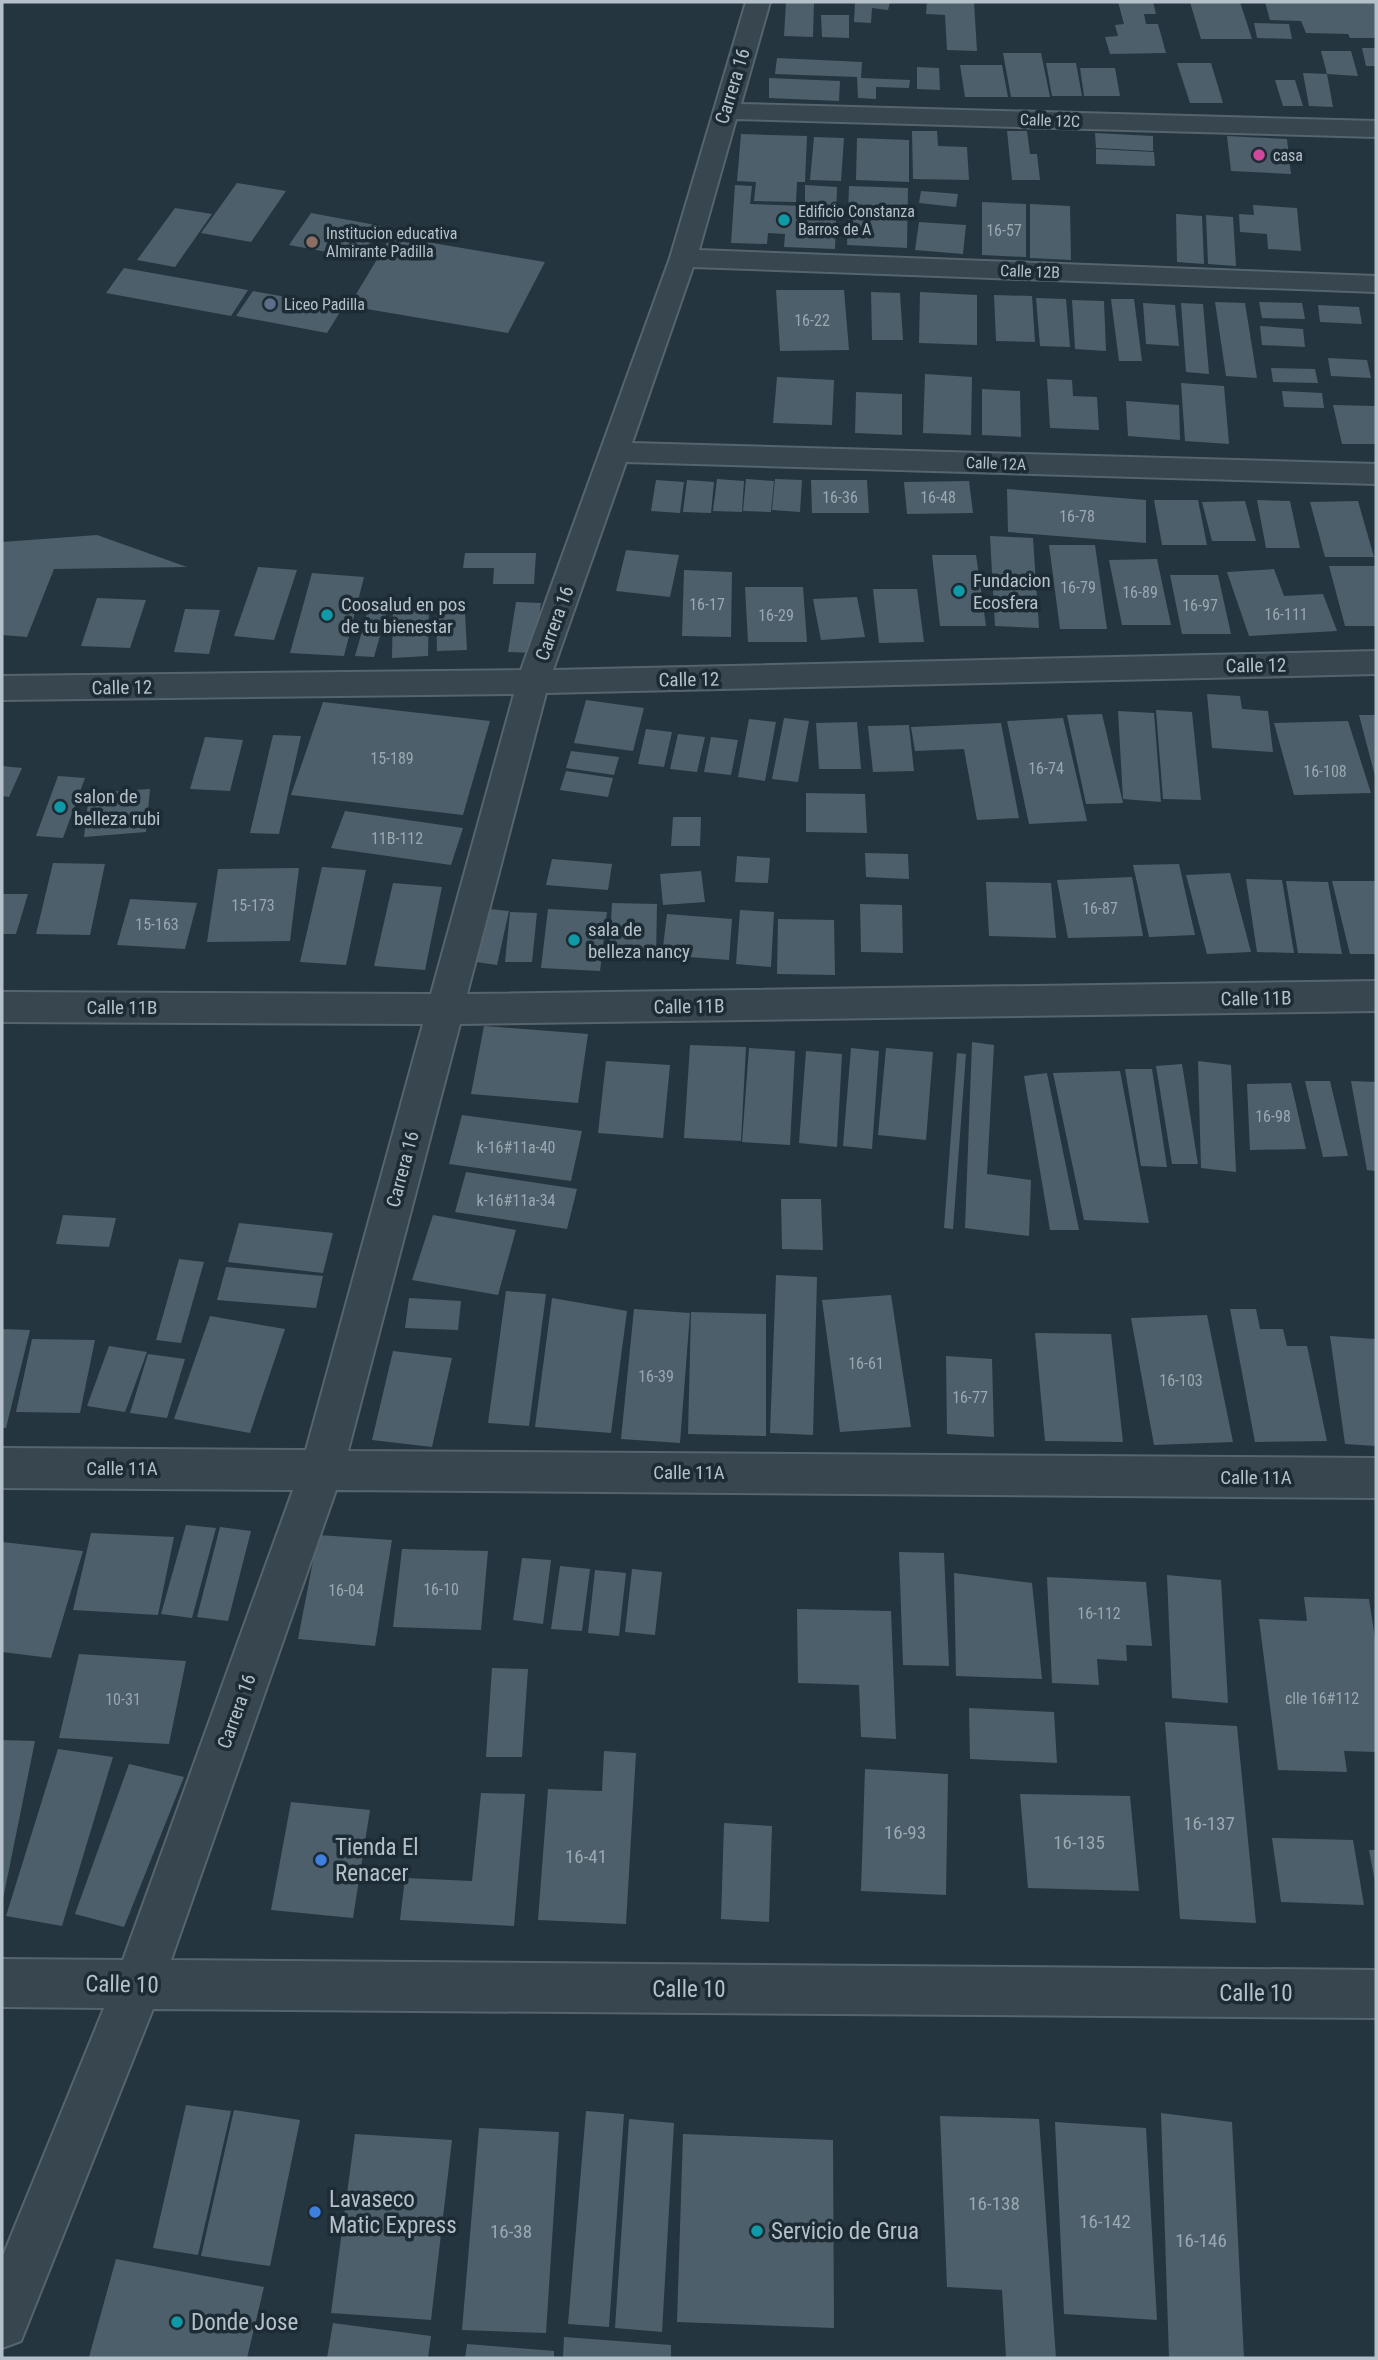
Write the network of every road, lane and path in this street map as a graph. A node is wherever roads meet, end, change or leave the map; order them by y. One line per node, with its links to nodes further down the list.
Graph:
1 (758, 2): 2 (street, Carrera 16)
2 (724, 111): 3 (street, Calle 12C); 4 (street, Carrera 16)
3 (1376, 129)
4 (683, 258): 5 (street, Calle 12B); 6 (street, Carrera 16)
5 (1376, 285)
6 (615, 452): 7 (street, Calle 12A); 9 (street, Carrera 16)
7 (1376, 474)
8 (1376, 663): 9 (street, Calle 12)
9 (533, 682): 10 (street, Calle 12); 13 (street, Carrera 16)
10 (2, 688)
11 (1376, 996): 13 (street, Calle 11B)
12 (2, 1007): 13 (street, Calle 11B)
13 (444, 1009): 15 (street, Carrera 16)
14 (2, 1468): 15 (street, Calle 11A)
15 (322, 1469): 16 (street, Calle 11A); 18 (street, Carrera 16)
16 (1376, 1478)
17 (2, 1983): 18 (street, Calle 10)
18 (138, 1984): 19 (street, Calle 10); 20 (street, Carrera 16)
19 (1376, 1994)
20 (2, 2322)

